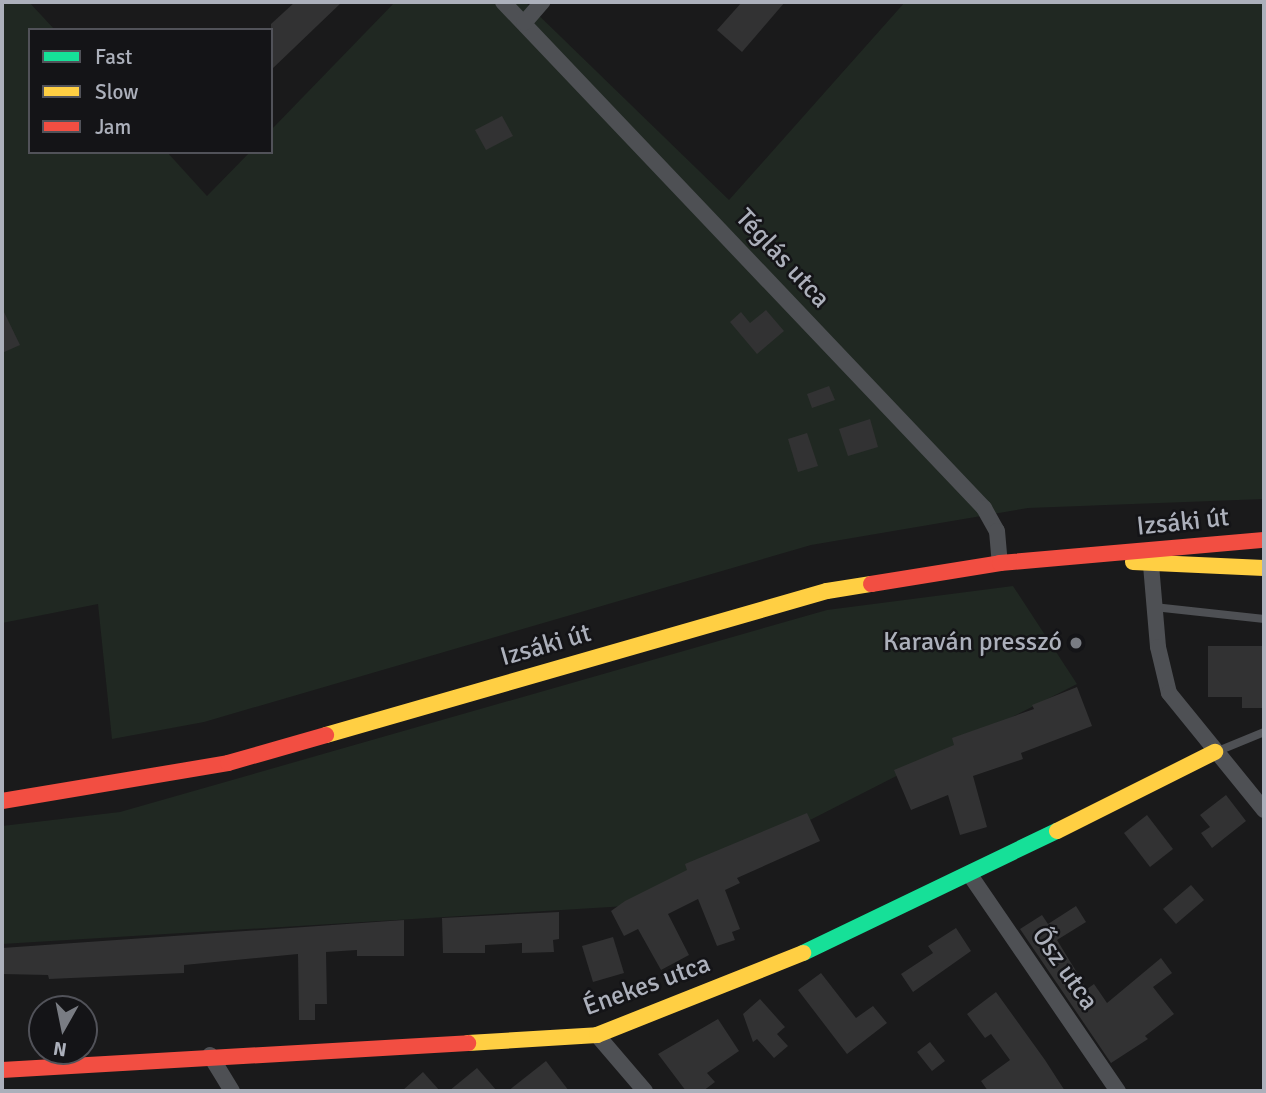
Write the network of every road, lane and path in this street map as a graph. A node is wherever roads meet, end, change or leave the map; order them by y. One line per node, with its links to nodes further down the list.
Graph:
1 (503, 2): 3 (street, Téglás utca)
2 (542, 2): 3 (street)
3 (524, 23): 6 (street, Téglás utca)
4 (1264, 540): 5 (main road, Izsáki út)
5 (1108, 557): 6 (main road, Izsáki út); 7 (main road, Izsáki út)
6 (1000, 564): 13 (main road, Izsáki út)
7 (1151, 565): 8 (main road, Izsáki út); 9 (street)
8 (1259, 568)
9 (1154, 607): 10 (lane); 12 (street)
10 (1264, 619)
11 (1264, 732): 12 (lane)
12 (1215, 752): 14 (street); 15 (main road, Énekes utca)
13 (2, 801)
14 (1264, 810)
15 (970, 875): 16 (main road, Énekes utca); 21 (street, Ősz utca)
16 (597, 1035): 17 (main road, Énekes utca); 20 (street)
17 (210, 1055): 18 (main road, Énekes utca); 19 (street)
18 (2, 1070)
19 (232, 1091)
20 (645, 1091)
21 (1118, 1091)

